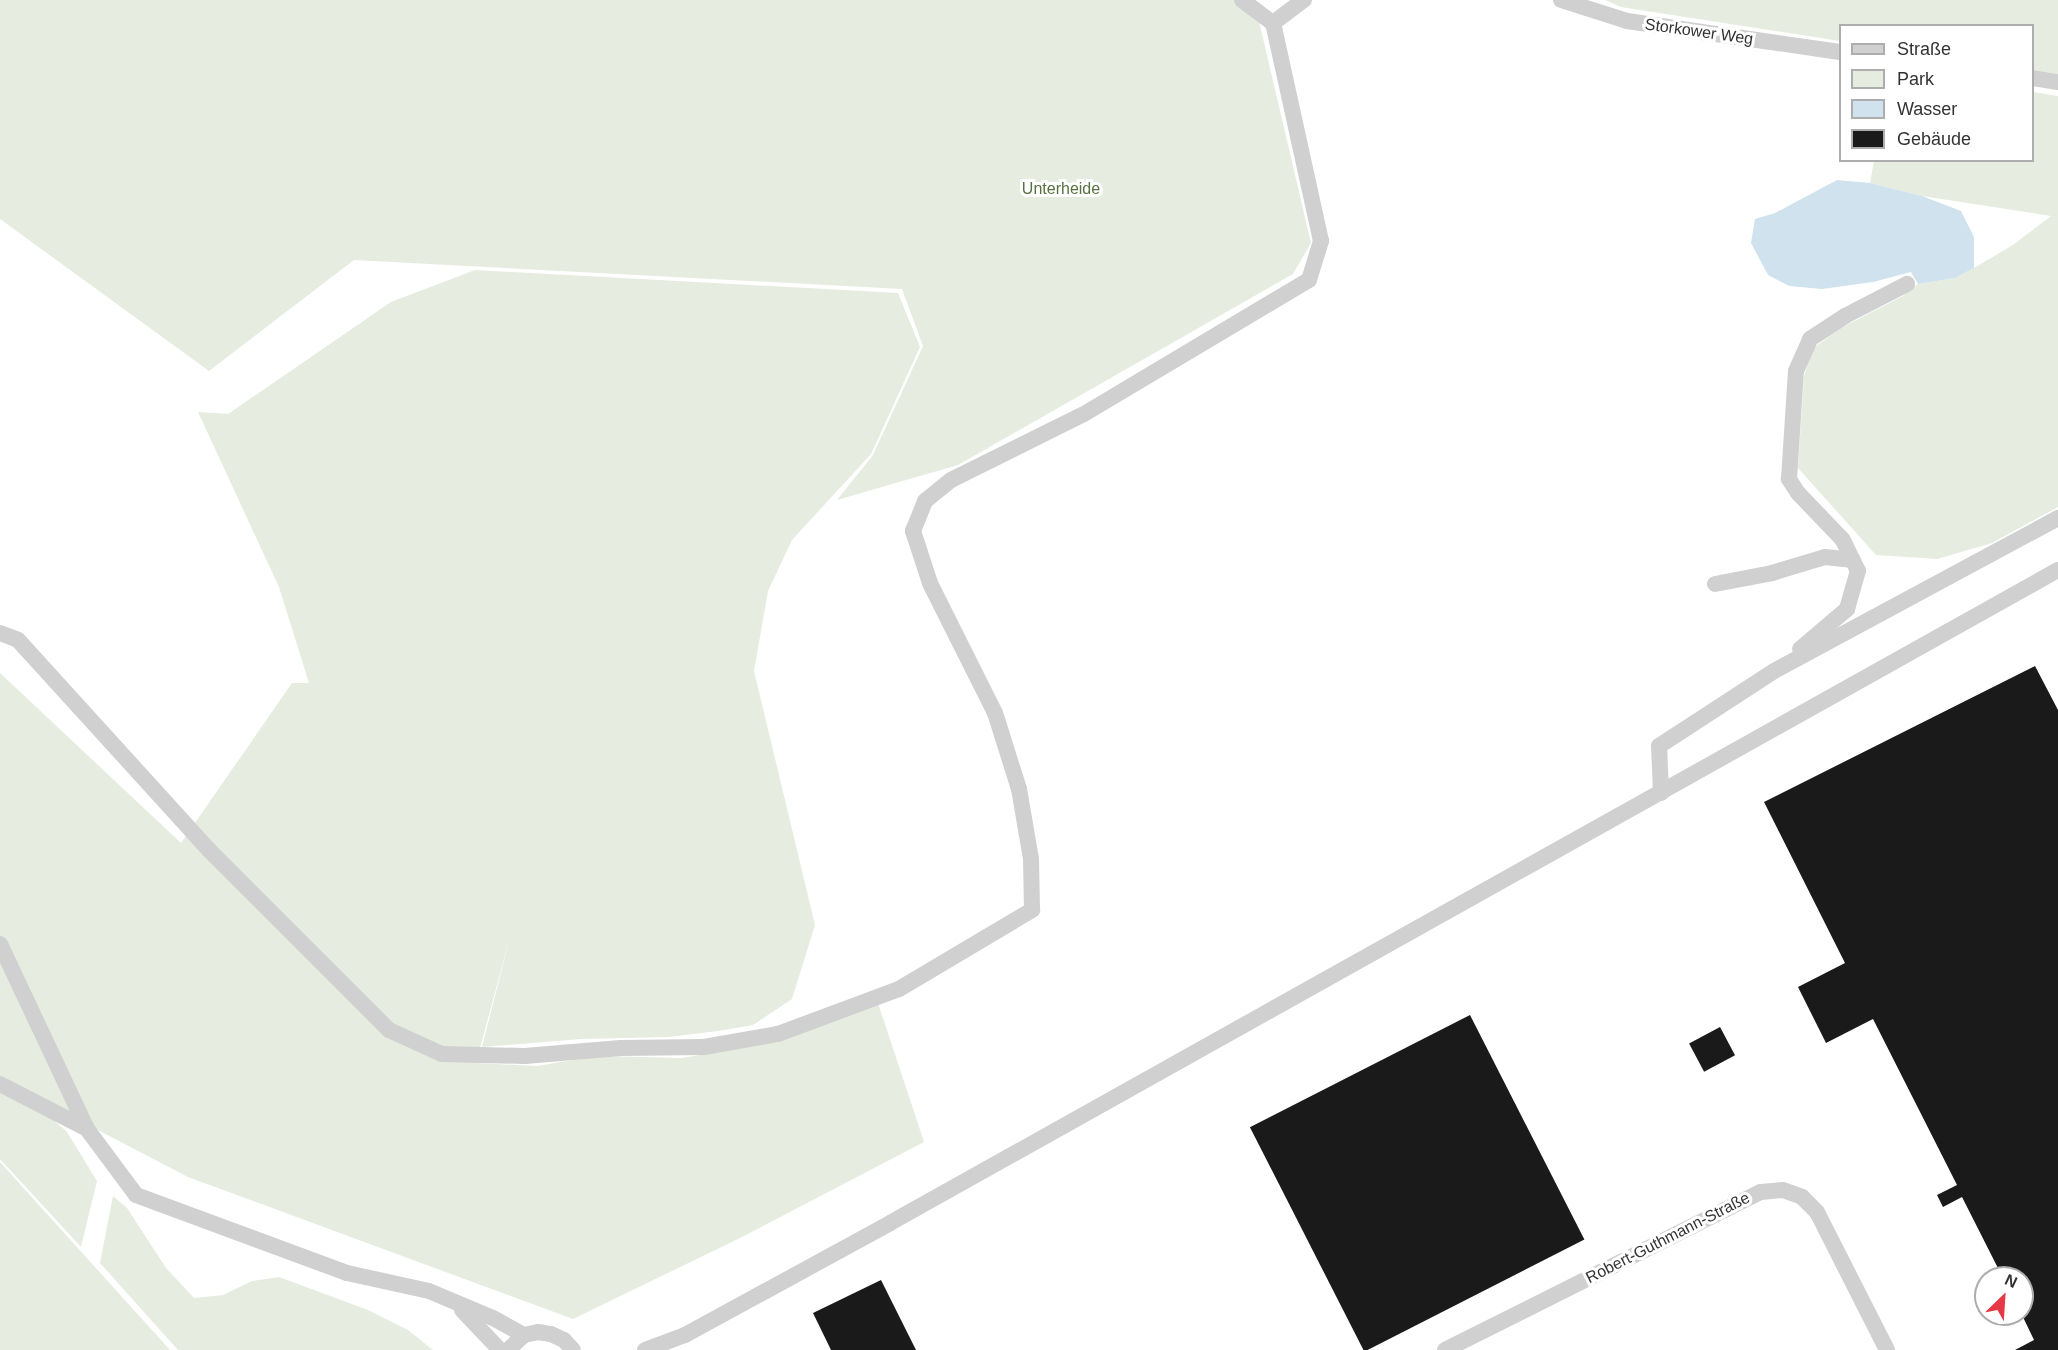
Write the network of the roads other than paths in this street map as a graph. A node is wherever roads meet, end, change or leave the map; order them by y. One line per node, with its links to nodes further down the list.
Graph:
1 (1242, 0): 4 (street)
2 (1304, 0): 4 (street)
3 (1561, 0): 5 (street, Storkower Weg)
4 (1273, 22): 13 (street)
5 (1839, 52)
6 (2034, 78): 7 (street)
7 (2058, 82)
8 (1907, 284): 10 (street)
9 (2058, 518): 14 (street)
10 (1853, 560): 12 (street); 14 (street)
11 (2058, 570): 15 (street)
12 (1715, 584)
13 (0, 633)
14 (1774, 671): 15 (street)
15 (1661, 793): 24 (street)
16 (0, 944): 18 (street)
17 (0, 1084): 18 (street)
18 (87, 1129): 19 (street)
19 (453, 1302): 20 (street); 21 (street)
20 (524, 1335): 22 (street); 23 (street)
21 (500, 1350)
22 (508, 1350)
23 (574, 1350)
24 (641, 1350)
25 (1445, 1350): 26 (street, Robert-Guthmann-Straße)
26 (1887, 1350)

